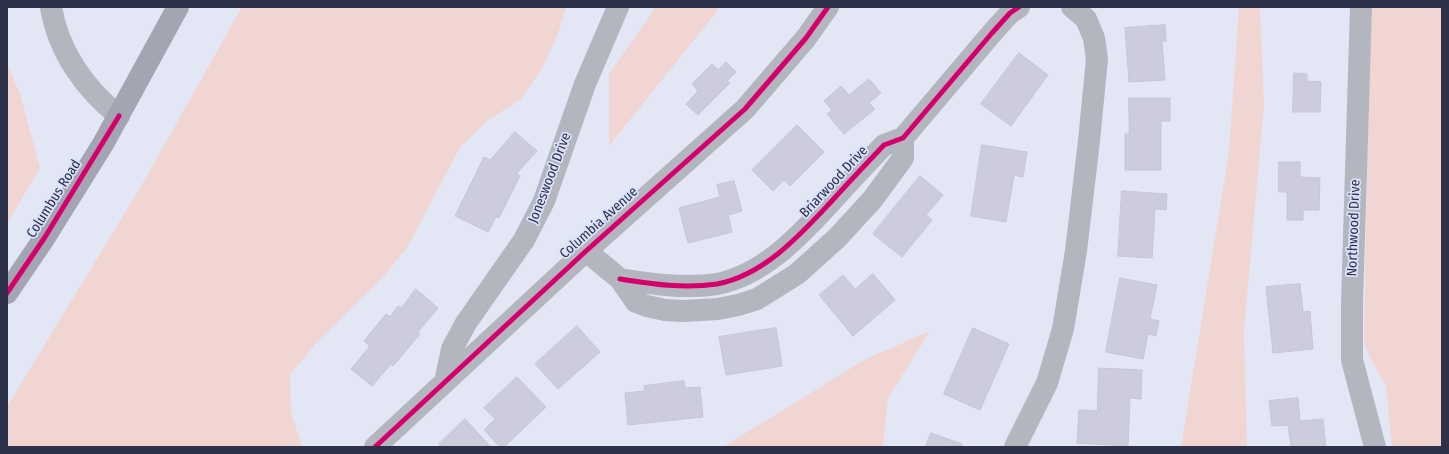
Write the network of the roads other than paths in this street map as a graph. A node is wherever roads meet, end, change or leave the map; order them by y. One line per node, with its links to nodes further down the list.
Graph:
1 (51, 7): 8 (street)
2 (178, 7): 8 (main road, Columbus Road)
3 (618, 7): 13 (street, Joneswood Drive)
4 (828, 7): 10 (street, Columbia Avenue)
5 (1020, 7): 9 (street, Briarwood Drive)
6 (1072, 7): 15 (street)
7 (1361, 7): 16 (street, Northwood Drive)
8 (119, 116): 12 (main road, Columbus Road)
9 (903, 138): 11 (street, Briarwood Drive); 11 (street)
10 (586, 251): 11 (street); 13 (street, Columbia Avenue)
11 (620, 279)
12 (7, 294)
13 (445, 382): 14 (street, Columbia Avenue)
14 (375, 447)
15 (1015, 447)
16 (1375, 447)

